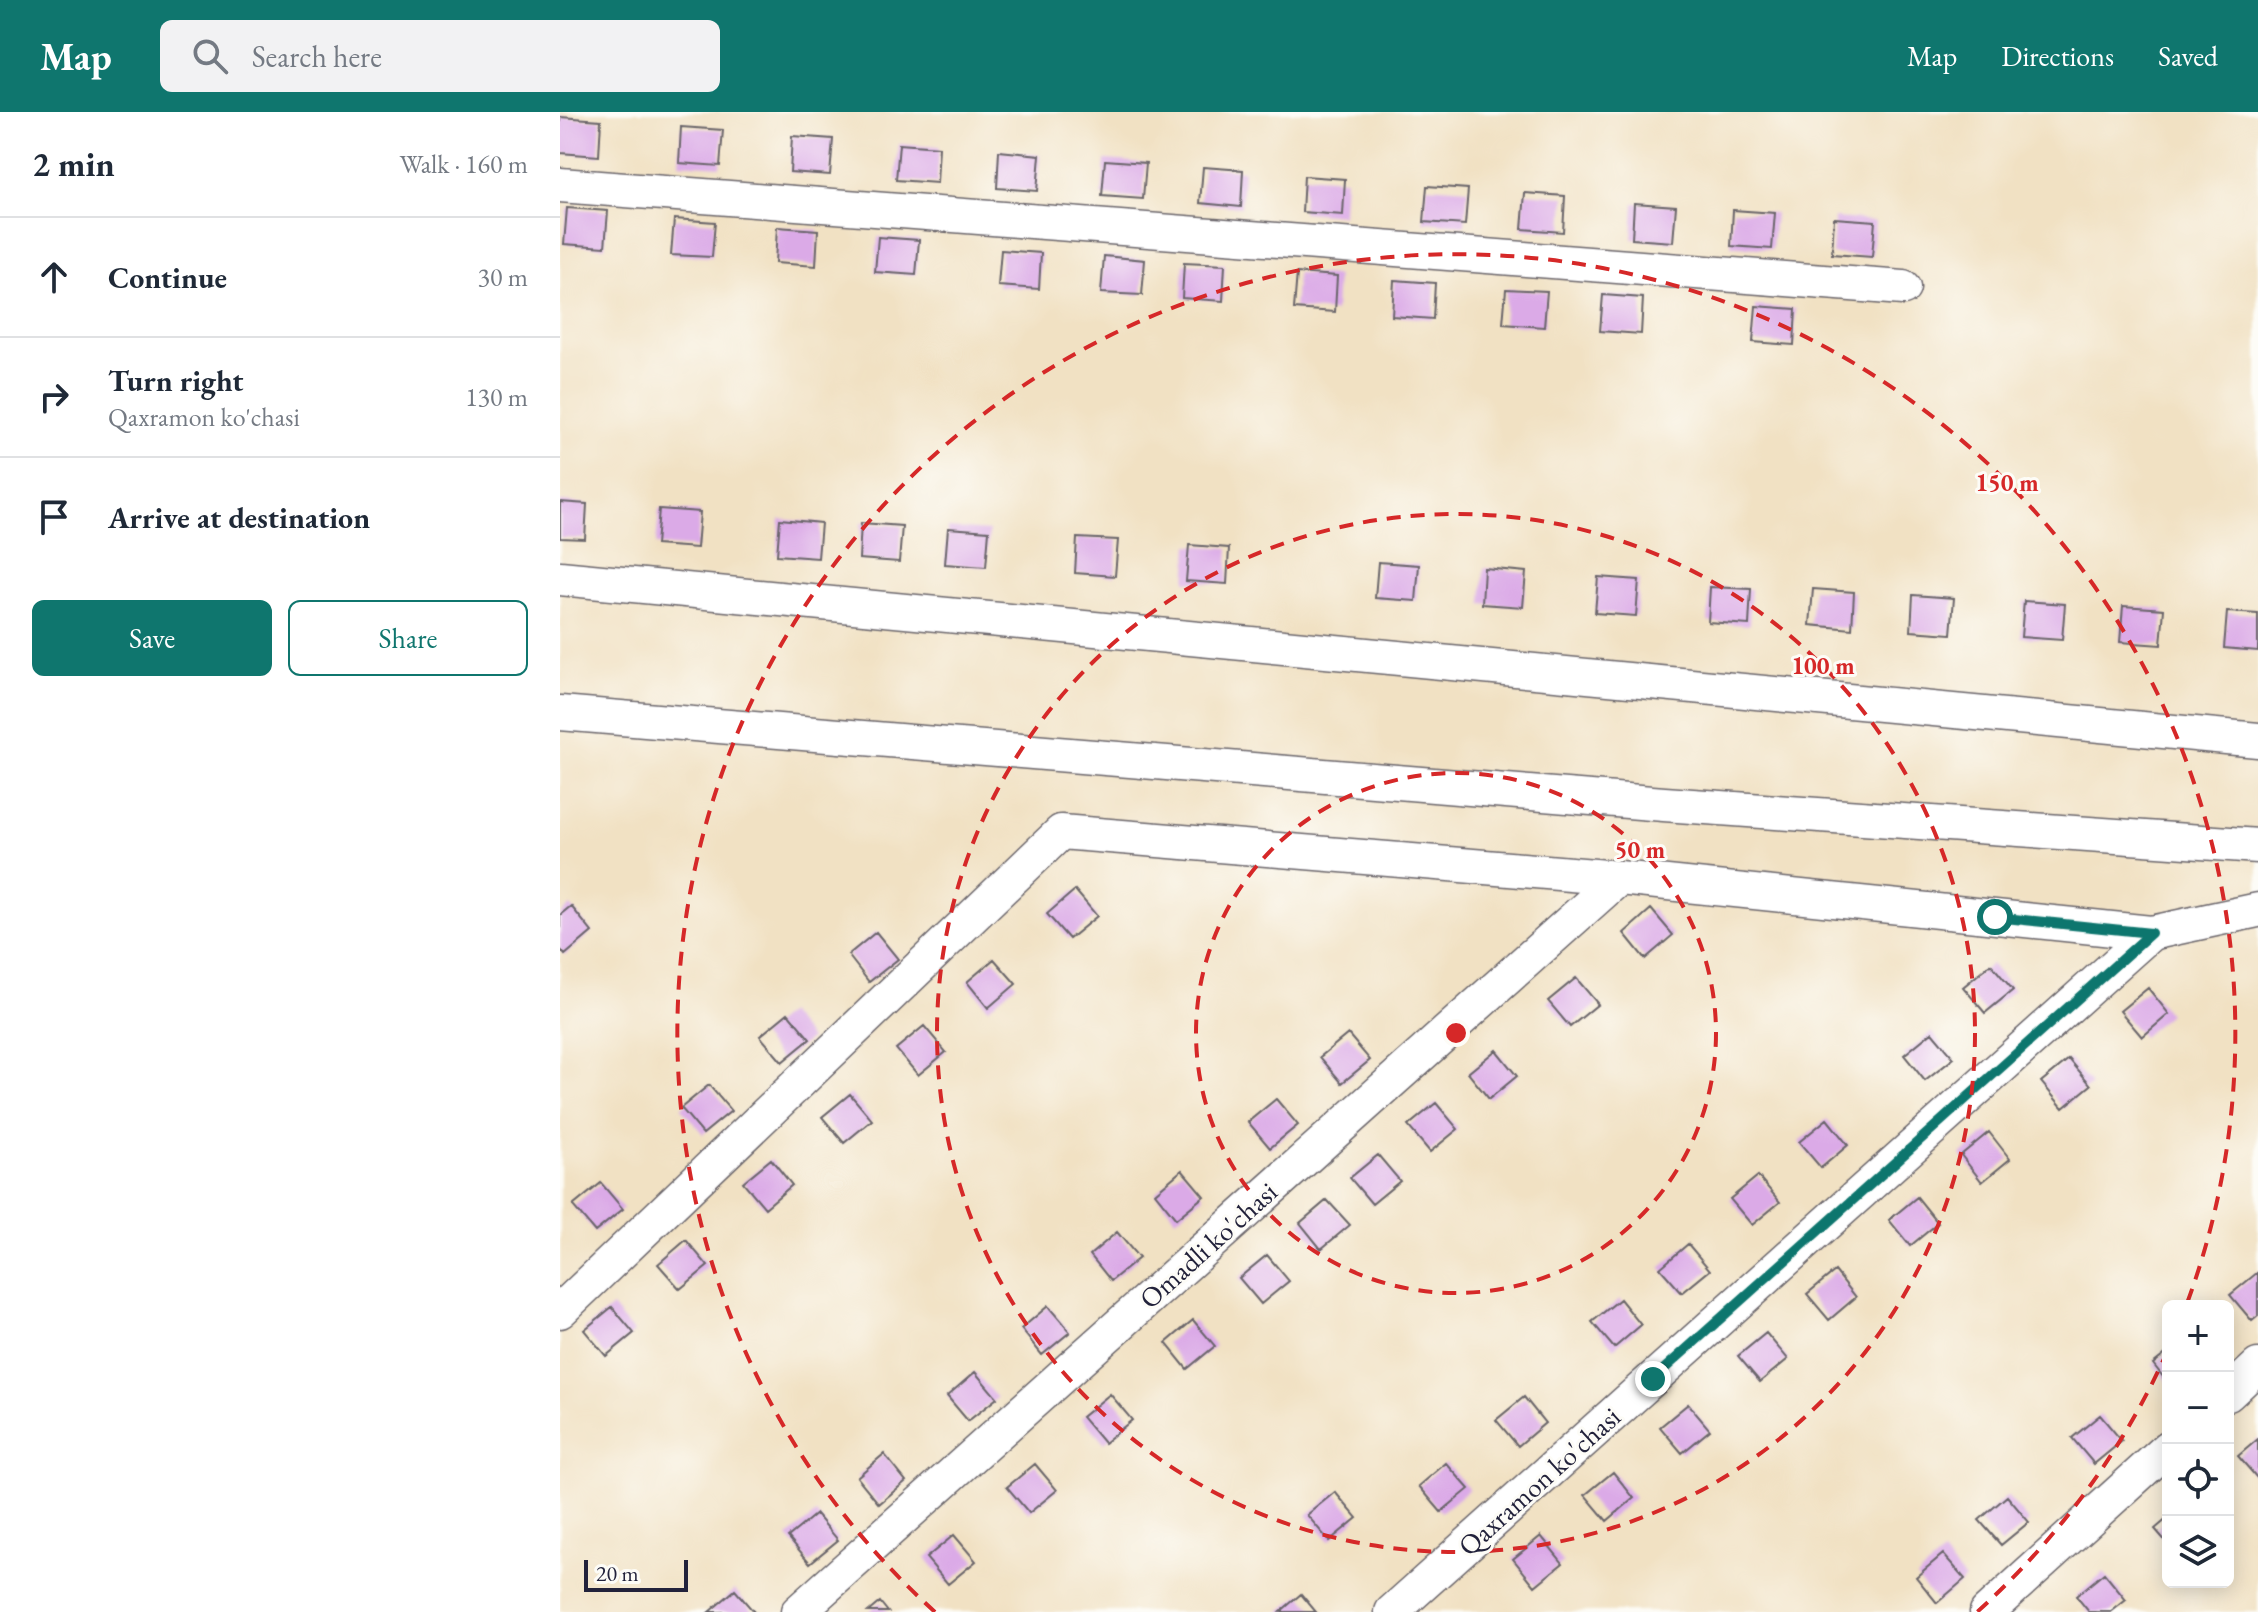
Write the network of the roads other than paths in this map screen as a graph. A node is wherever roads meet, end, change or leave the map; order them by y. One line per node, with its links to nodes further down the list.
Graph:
1 (560, 185): 2 (street)
2 (1903, 288)
3 (560, 578): 5 (street)
4 (560, 713): 6 (street)
5 (2258, 740)
6 (2258, 846)
7 (1619, 878): 9 (street); 10 (street); 14 (street, Omadli ko'chasi)
8 (2258, 910): 9 (street)
9 (2151, 933): 15 (street, Qaxramon ko'chasi)
10 (560, 1311)
11 (2258, 1366): 12 (street)
12 (2234, 1388)
13 (2162, 1453): 16 (street)
14 (798, 1612)
15 (1392, 1612)
16 (1987, 1612)

